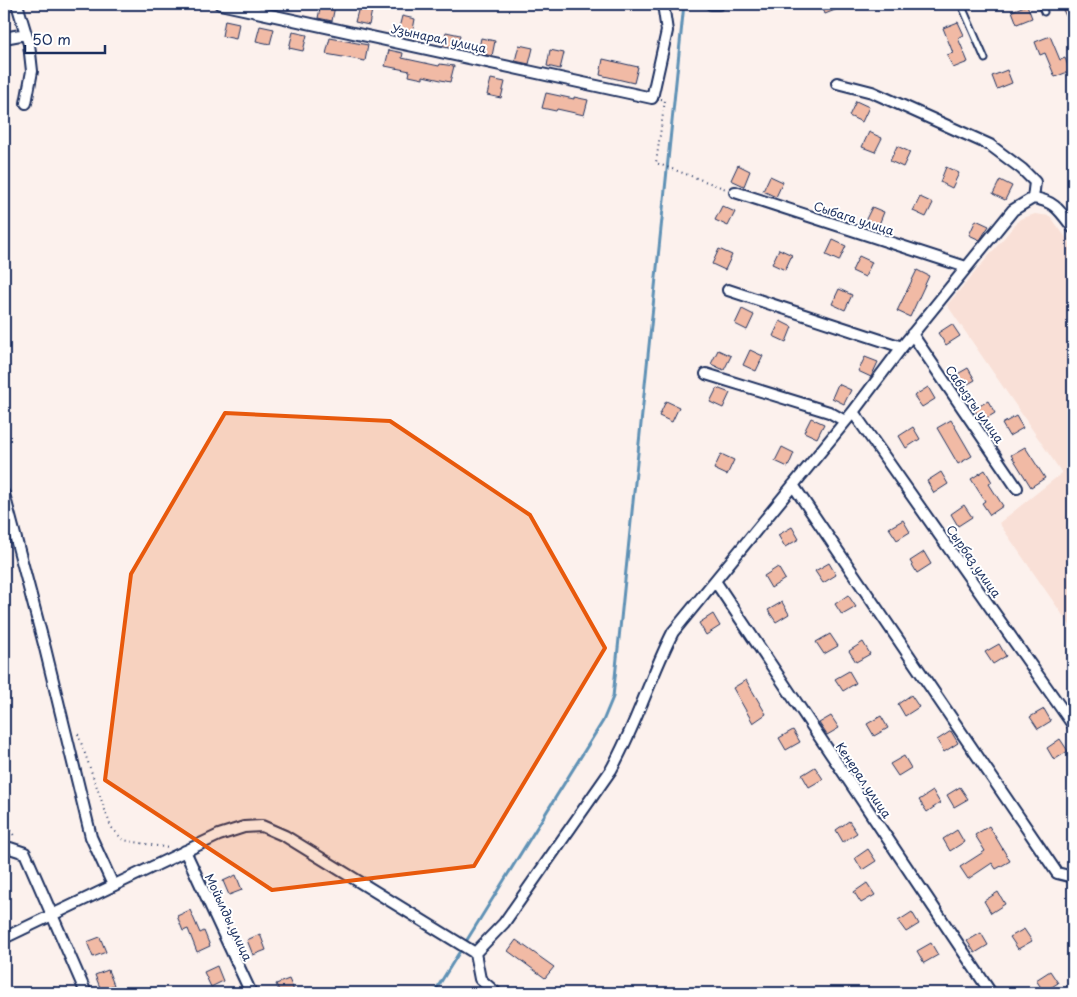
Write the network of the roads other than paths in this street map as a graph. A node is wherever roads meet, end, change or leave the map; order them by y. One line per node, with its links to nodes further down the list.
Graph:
1 (17, 4): 9 (street)
2 (220, 4): 3 (street, Узынарал улица)
3 (663, 4)
4 (711, 4): 5 (street)
5 (719, 4)
6 (961, 4): 11 (lane)
7 (1041, 4): 8 (lane)
8 (1044, 12)
9 (26, 34): 10 (street); 13 (street)
10 (4, 38)
11 (985, 59)
12 (837, 83): 15 (street)
13 (26, 103)
14 (735, 192): 17 (street, Сыбага улица)
15 (1033, 198): 16 (street); 17 (street)
16 (1073, 228)
17 (966, 267): 19 (street)
18 (728, 290): 20 (street)
19 (912, 334): 20 (street); 25 (street, Сабызгы улица)
20 (902, 347): 22 (street)
21 (706, 374): 23 (street)
22 (853, 412): 23 (street); 28 (street, Сырбаз улица)
23 (846, 422): 24 (street)
24 (793, 485): 27 (street); 31 (street)
25 (1017, 488)
26 (4, 494): 32 (street)
27 (715, 580): 35 (street); 39 (street, Кенерал улица)
28 (1073, 725)
29 (4, 849): 33 (street)
30 (185, 851): 32 (street); 35 (street); 37 (street, Мойылды улица)
31 (1073, 877)
32 (113, 885): 33 (street)
33 (51, 915): 34 (street); 36 (street)
34 (4, 938)
35 (475, 953): 38 (street)
36 (86, 993)
37 (251, 993)
38 (496, 993)
39 (991, 993)

